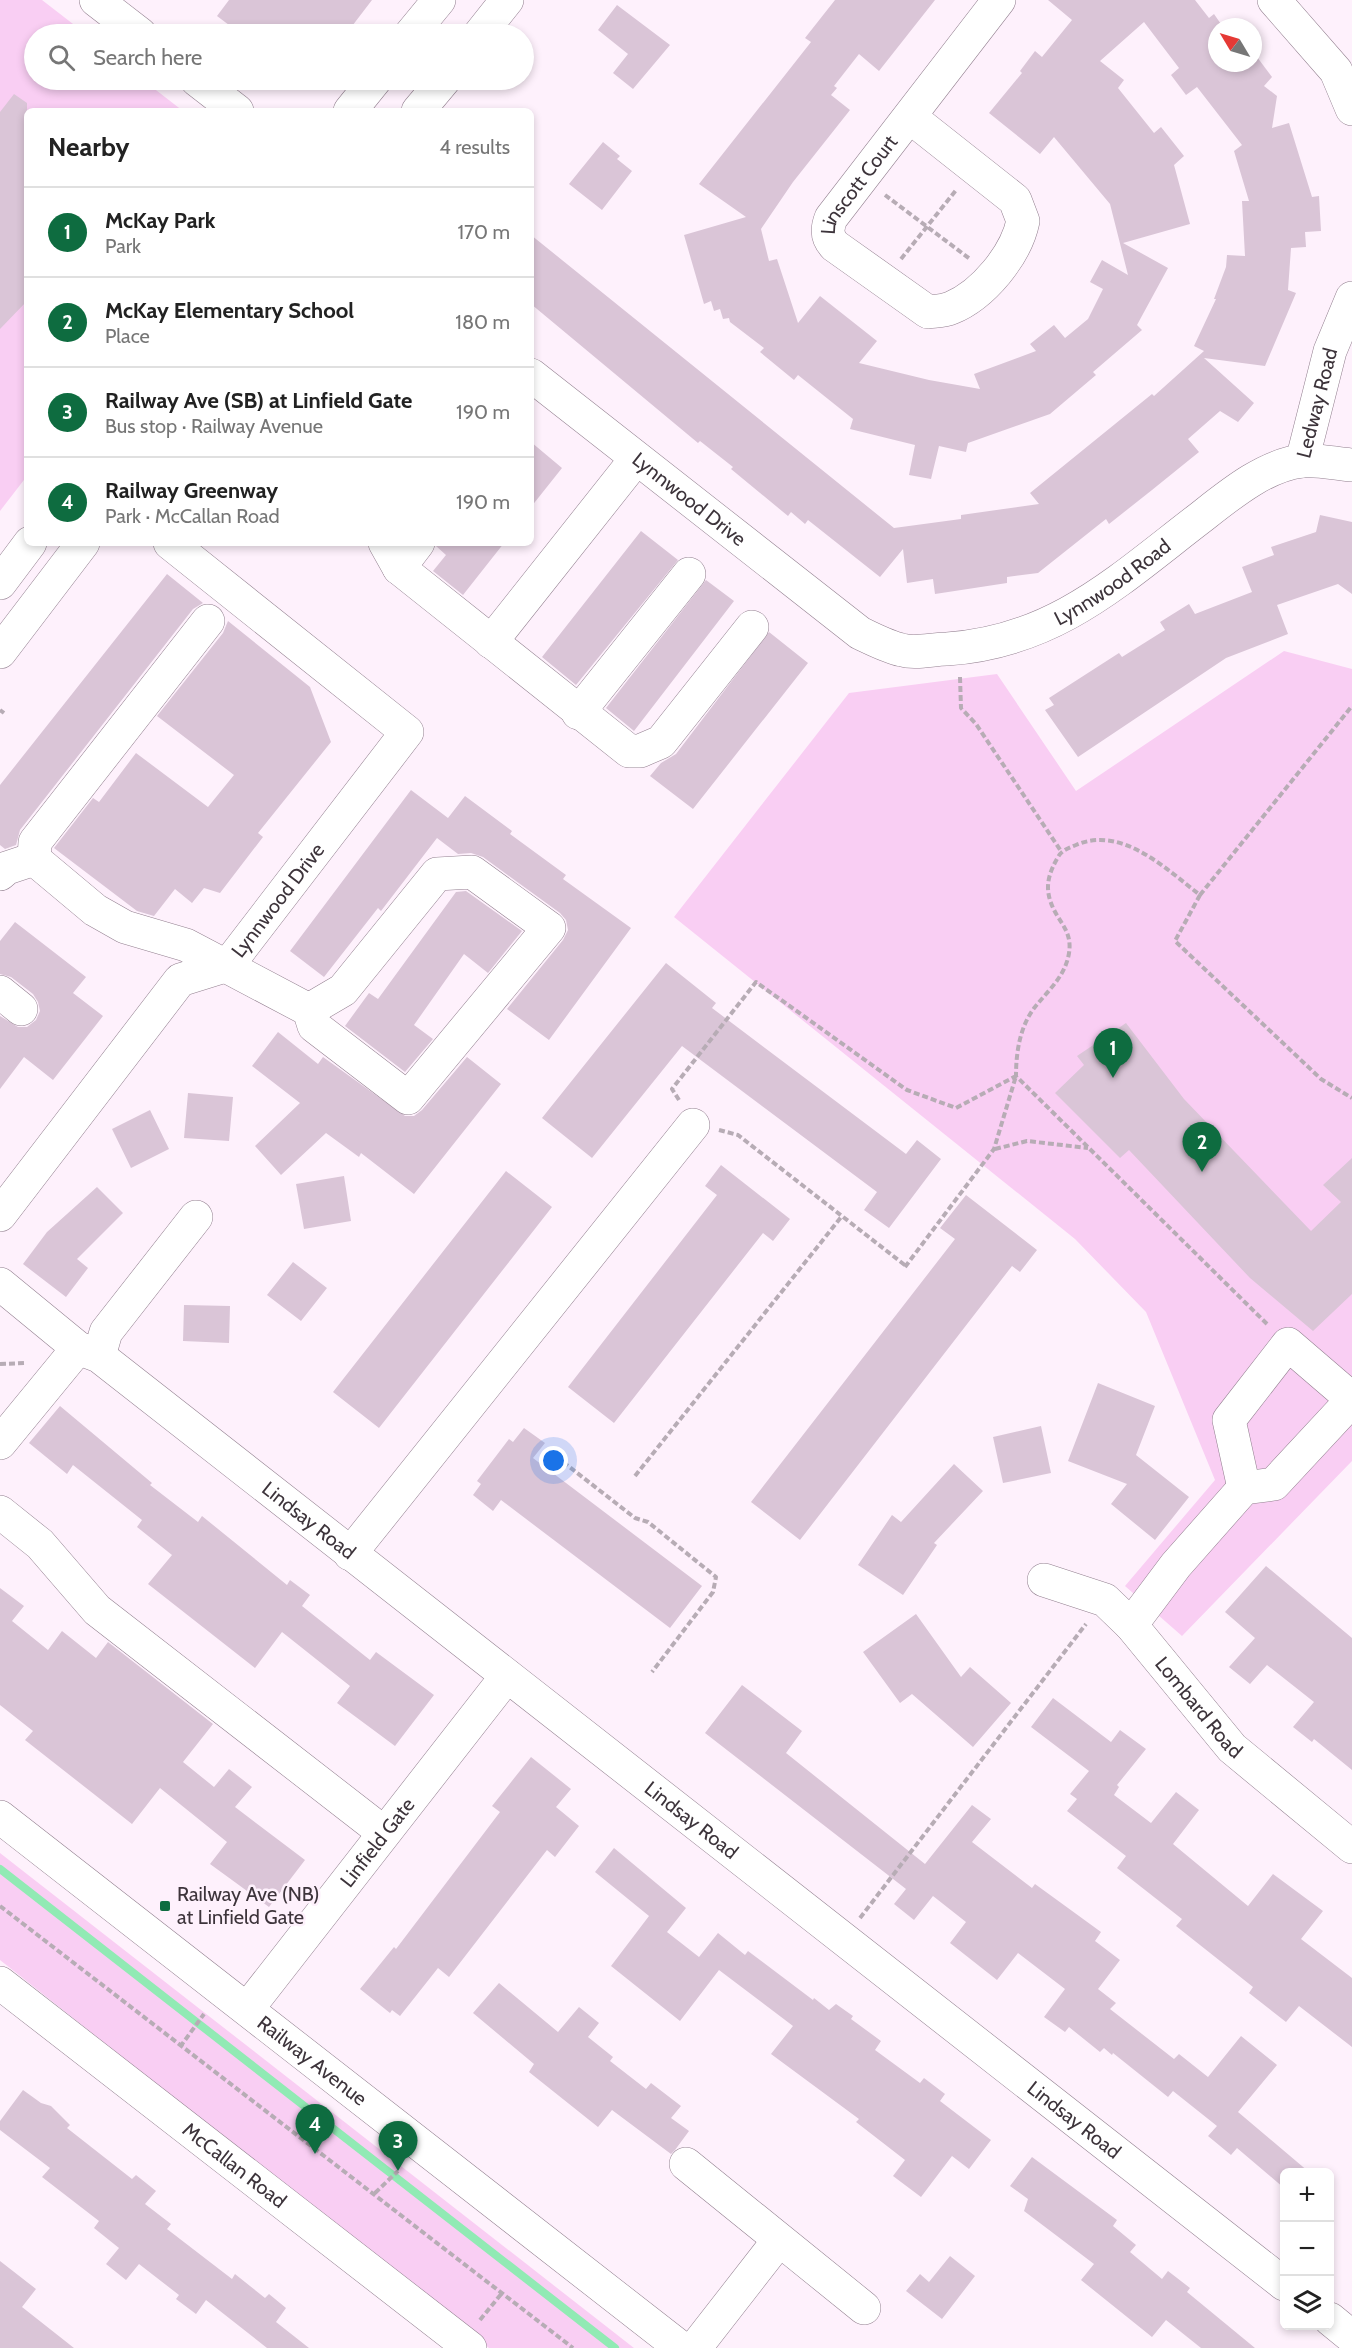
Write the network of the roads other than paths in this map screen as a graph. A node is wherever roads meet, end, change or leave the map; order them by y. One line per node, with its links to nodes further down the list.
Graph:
1 (96, 0): 6 (street)
2 (439, 0): 7 (street)
3 (507, 0): 8 (street)
4 (999, 0): 17 (street, Linscott Court)
5 (1274, 0): 9 (street)
6 (134, 18)
7 (419, 24)
8 (488, 24)
9 (1344, 65): 16 (street)
10 (210, 90): 13 (street)
11 (367, 90): 14 (street)
12 (436, 90): 15 (street)
13 (233, 108)
14 (352, 108)
15 (421, 108)
16 (1352, 109)
17 (910, 117): 17 (street, Linscott Court)
18 (1352, 298): 21 (street, Ledway Road)
19 (534, 377): 20 (street)
20 (636, 459): 31 (street, Lynnwood Drive); 32 (street, Lynnwood Drive)
21 (1302, 461): 22 (street, Ledway Road); 32 (street, Lynnwood Road)
22 (1352, 465)
23 (28, 546): 28 (street)
24 (81, 546): 33 (street)
25 (174, 546): 37 (street, Lynnwood Drive)
26 (401, 551): 31 (street)
27 (688, 574): 34 (street)
28 (0, 583)
29 (208, 621): 35 (street)
30 (752, 627): 34 (street)
31 (491, 642): 34 (street)
32 (903, 651)
33 (0, 652)
34 (578, 713)
35 (34, 859): 36 (street); 37 (street)
36 (0, 874)
37 (228, 965): 38 (street); 40 (street, Lynnwood Drive)
38 (309, 1010): 38 (street)
39 (693, 1125): 48 (street)
40 (0, 1215)
41 (196, 1217): 43 (street)
42 (0, 1284): 43 (street, Lindsay Road)
43 (88, 1352): 45 (street); 48 (street, Lindsay Road)
44 (1352, 1399): 46 (street); 46 (street)
45 (0, 1443)
46 (1244, 1488): 50 (street)
47 (0, 1512): 53 (street)
48 (350, 1554): 51 (street, Lindsay Road)
49 (1044, 1580): 50 (street, Lombard Road)
50 (1131, 1625): 54 (street, Lombard Road)
51 (507, 1676): 53 (street, Linfield Gate); 59 (street, Lindsay Road)
52 (0, 1817): 56 (street, Railway Avenue)
53 (383, 1832): 56 (street, Linfield Gate)
54 (1352, 1847)
55 (0, 1983): 63 (street, McCallan Road)
56 (248, 2008): 64 (street, Railway Avenue)
57 (686, 2164): 58 (street)
58 (779, 2240): 60 (street); 65 (street)
59 (1280, 2281)
60 (864, 2308)
61 (1334, 2323): 62 (street)
62 (1352, 2337)
63 (470, 2348)
64 (681, 2348)
65 (695, 2348)

